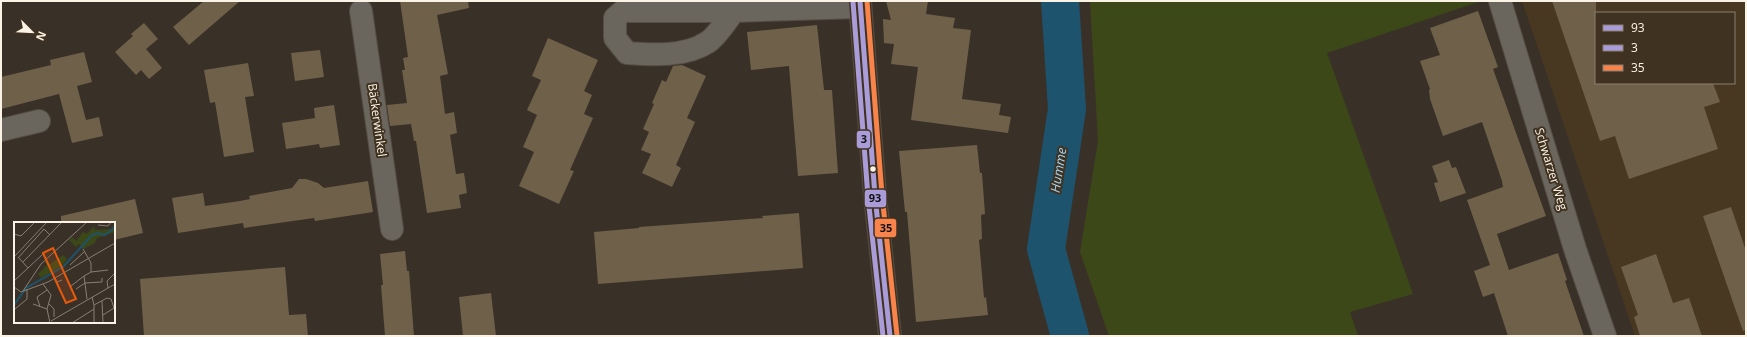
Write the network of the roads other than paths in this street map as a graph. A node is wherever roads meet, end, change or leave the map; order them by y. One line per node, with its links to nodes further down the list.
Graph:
1 (1500, 1): 9 (street, Schwarzer Weg)
2 (860, 4): 4 (street); 8 (street)
3 (362, 11): 7 (street, Bäckerwinkel)
4 (734, 11): 4 (street)
5 (39, 121): 6 (street)
6 (1, 130)
7 (392, 229)
8 (890, 336)
9 (1605, 336)

